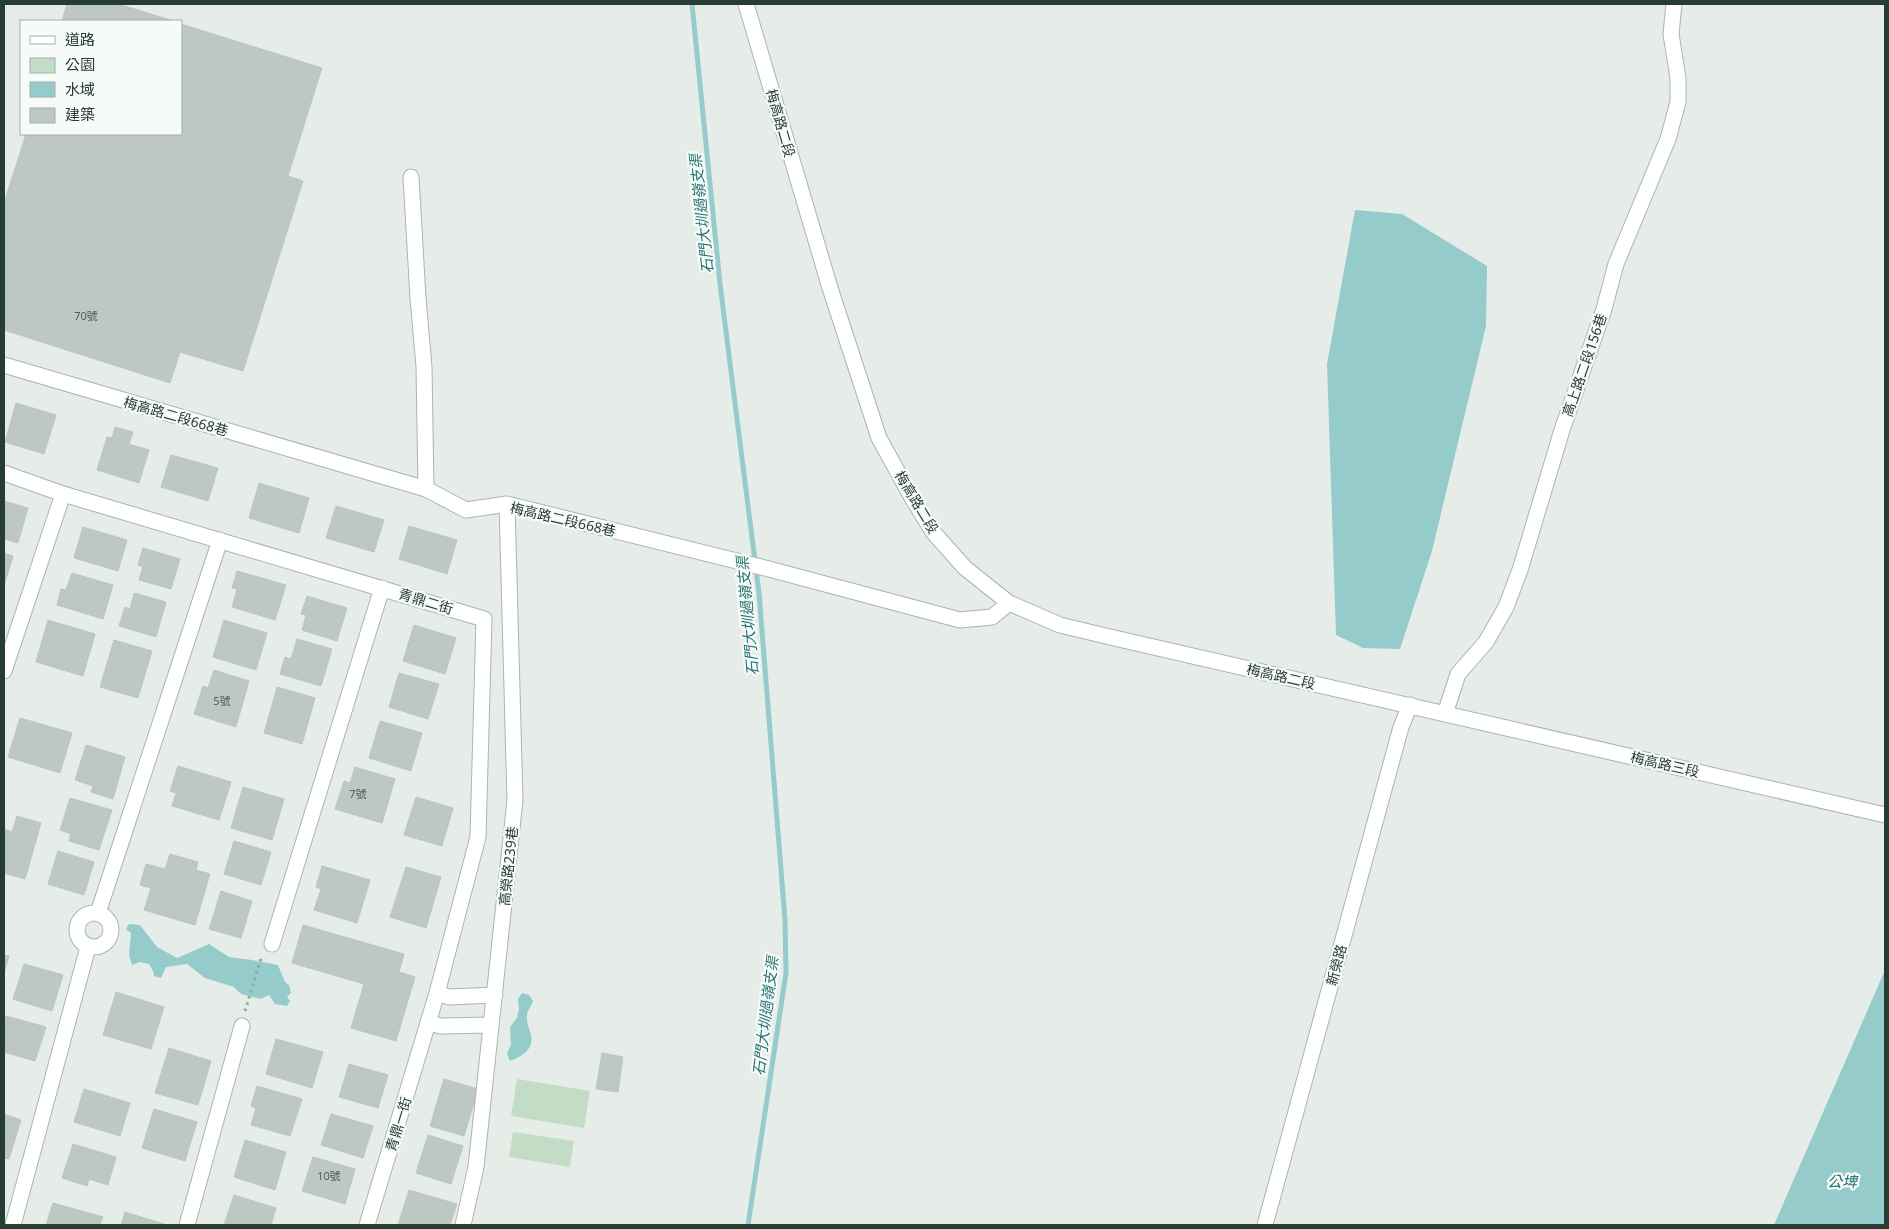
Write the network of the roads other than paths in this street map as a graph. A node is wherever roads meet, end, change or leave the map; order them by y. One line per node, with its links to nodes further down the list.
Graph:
1 (746, 4): 11 (street, 梅高路二段)
2 (1674, 4): 14 (street, 高上路二段156巷)
3 (411, 177): 6 (street)
4 (4, 365): 6 (street, 梅高路二段668巷)
5 (4, 473): 7 (street, 青鼎二街)
6 (426, 489): 8 (street, 梅高路二段668巷)
7 (63, 494): 9 (street, 青鼎二街); 12 (street)
8 (507, 504): 11 (street, 梅高路二段668巷); 20 (street, 高榮路239巷)
9 (220, 540): 10 (street, 青鼎二街); 16 (street)
10 (382, 588): 17 (street); 19 (street, 青鼎二街)
11 (1009, 603): 13 (street, 梅高路二段)
12 (4, 671)
13 (1410, 706): 14 (street, 梅高路二段); 28 (street, 新榮路)
14 (1445, 714): 15 (street, 梅高路三段)
15 (1885, 815)
16 (98, 913): 18 (street); 18 (street)
17 (272, 944)
18 (88, 947): 24 (street)
19 (437, 993): 20 (street); 21 (street, 青鼎一街)
20 (495, 995): 22 (street, 高榮路239巷)
21 (428, 1022): 22 (street); 26 (street, 青鼎一街)
22 (491, 1025): 27 (street, 高榮路239巷)
23 (242, 1026): 25 (street)
24 (13, 1225)
25 (187, 1225)
26 (367, 1225)
27 (463, 1225)
28 (1264, 1225)

